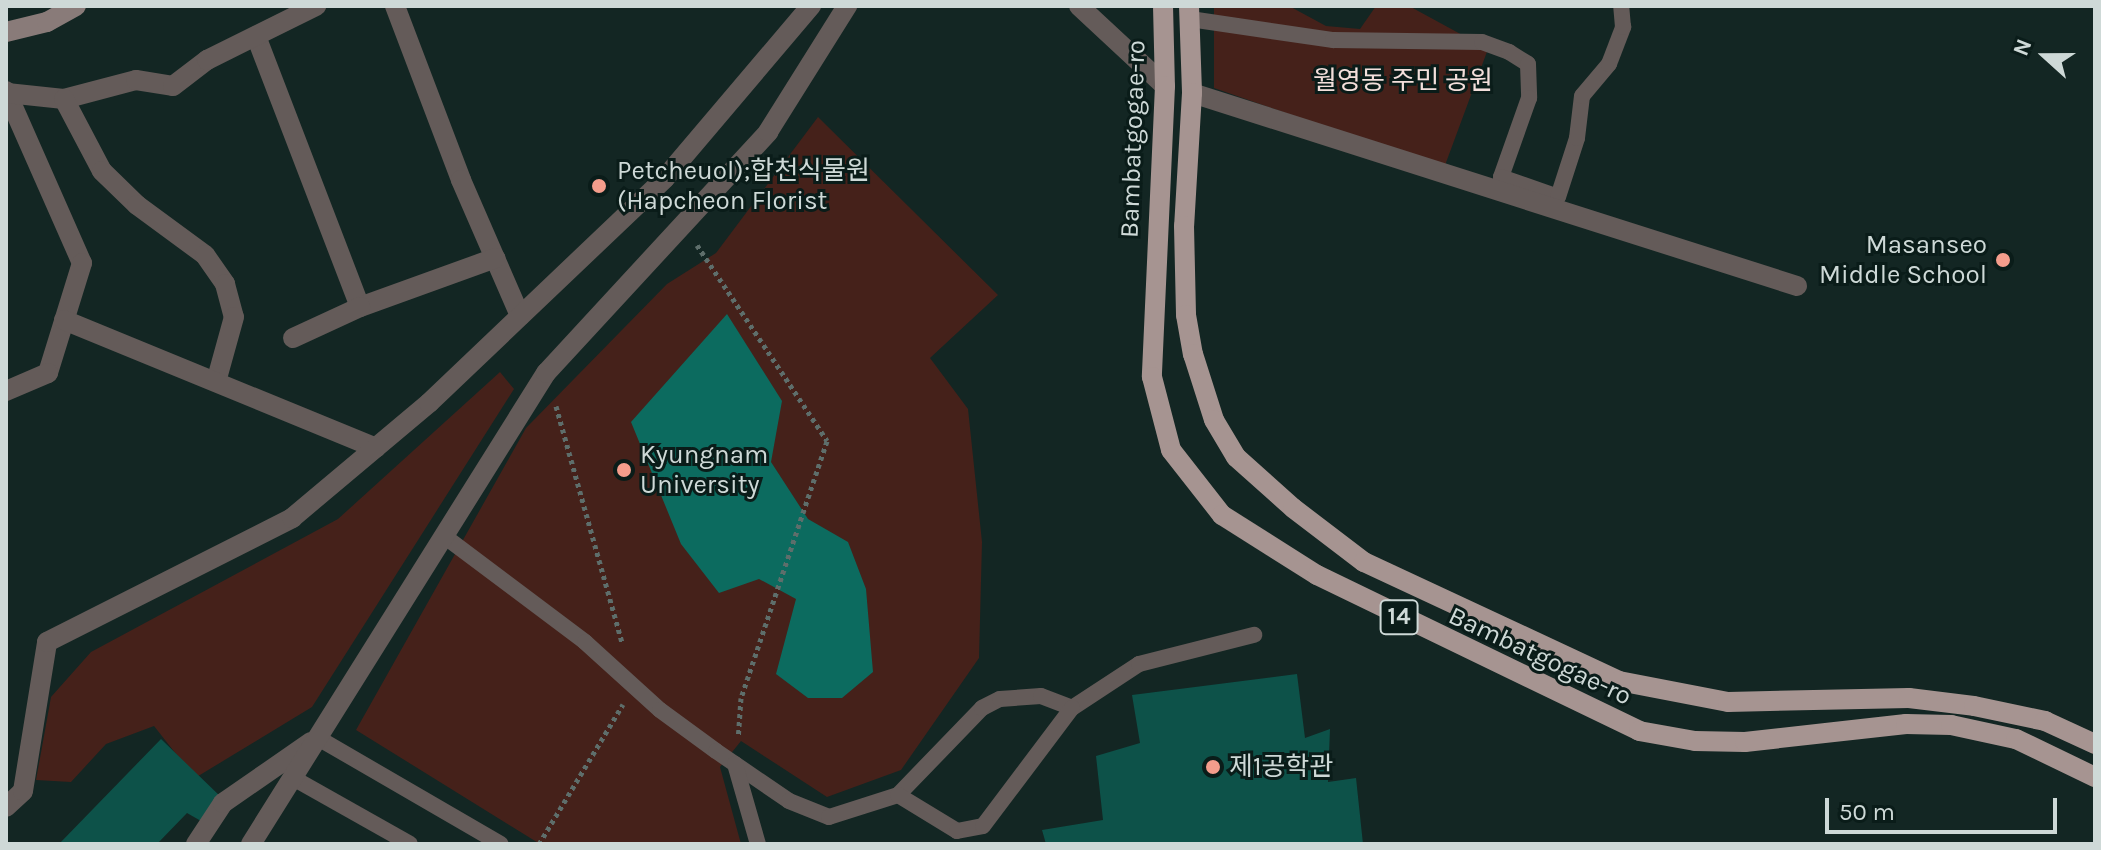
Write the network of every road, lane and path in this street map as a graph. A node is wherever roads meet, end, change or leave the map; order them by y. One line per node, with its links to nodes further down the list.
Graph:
1 (76, 6): 10 (main road)
2 (316, 6): 11 (street)
3 (395, 6): 17 (street)
4 (811, 6): 20 (street)
5 (847, 6): 16 (street)
6 (1079, 6): 12 (street)
7 (1163, 6): 12 (main road, Bambatgogae-ro / 14)
8 (1621, 6): 9 (lane)
9 (1189, 12): 14 (main road, Bambatgogae-ro / 14)
10 (6, 32)
11 (256, 36): 15 (street); 19 (street)
12 (1165, 86): 32 (main road, Bambatgogae-ro / 14)
13 (6, 92): 15 (street); 21 (street)
14 (1192, 93): 18 (street); 30 (main road, Bambatgogae-ro / 14)
15 (64, 99): 23 (street)
16 (683, 224): 26 (street); 31 (path)
17 (495, 258): 19 (street); 20 (street)
18 (1797, 286)
19 (360, 307): 22 (street)
20 (520, 316): 25 (street)
21 (64, 320): 23 (street); 24 (street)
22 (293, 338)
23 (216, 382): 25 (street)
24 (6, 391)
25 (376, 448): 35 (street)
26 (444, 536): 29 (street); 31 (lane)
27 (1254, 635): 28 (lane)
28 (1072, 708): 34 (lane); 34 (lane)
29 (318, 738): 33 (street); 36 (street); 39 (lane)
30 (2095, 744)
31 (735, 764): 34 (lane); 40 (lane)
32 (2095, 777)
33 (293, 778): 37 (street); 38 (lane)
34 (898, 795)
35 (6, 807)
36 (196, 844)
37 (251, 844)
38 (410, 844)
39 (501, 844)
40 (758, 844)

